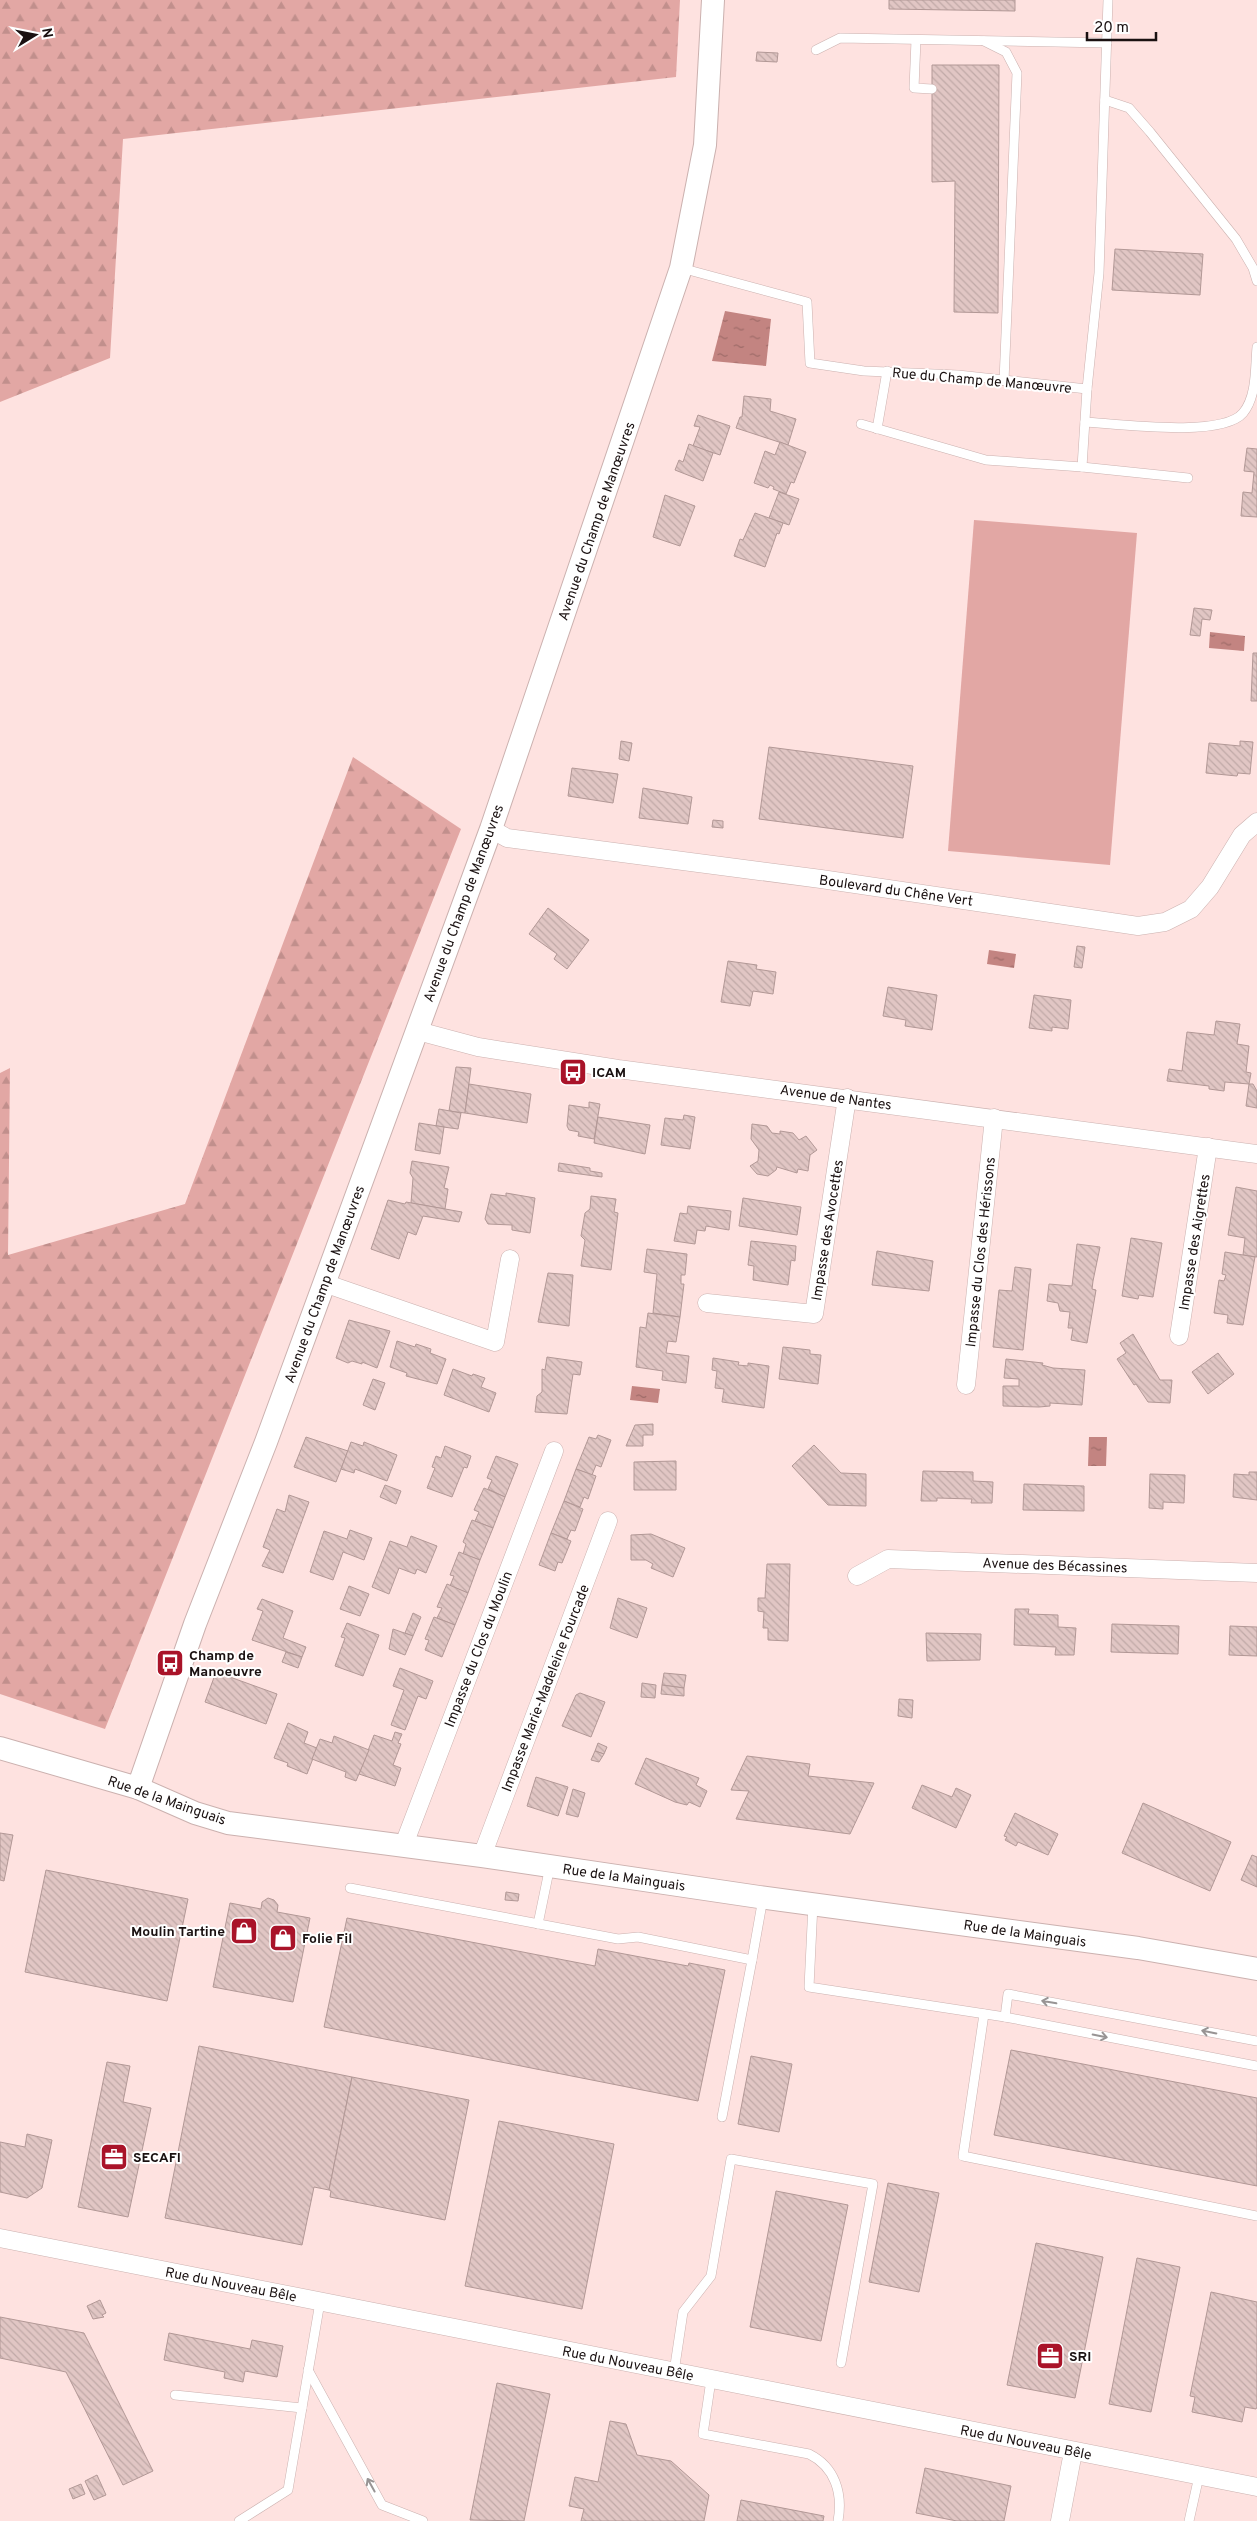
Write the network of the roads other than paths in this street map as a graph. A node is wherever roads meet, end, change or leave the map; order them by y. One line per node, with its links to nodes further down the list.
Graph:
1 (713, 0): 9 (street, Avenue du Champ de Manœuvres)
2 (1108, 0): 5 (lane, Rue du Champ de Manœuvre)
3 (916, 40): 4 (lane); 6 (lane); 7 (lane)
4 (984, 41): 5 (lane); 13 (lane)
5 (1107, 44): 8 (lane, Rue du Champ de Manœuvre)
6 (816, 50)
7 (932, 89)
8 (1105, 100): 10 (lane); 14 (lane, Rue du Champ de Manœuvre)
9 (681, 268): 12 (lane, Rue du Champ de Manœuvre); 21 (street, Avenue du Champ de Manœuvres)
10 (1257, 281)
11 (1257, 346): 15 (lane)
12 (887, 371): 13 (lane, Rue du Champ de Manœuvre); 17 (lane)
13 (1004, 381): 14 (lane, Rue du Champ de Manœuvre)
14 (1087, 389): 15 (lane)
15 (1085, 422): 18 (lane)
16 (861, 424): 17 (lane)
17 (876, 429): 18 (lane)
18 (1082, 467): 19 (lane)
19 (1188, 478)
20 (1257, 822): 21 (street, Boulevard du Chêne Vert)
21 (491, 829): 22 (street, Avenue du Champ de Manœuvres)
22 (418, 1031): 23 (street, Avenue de Nantes); 28 (street, Avenue du Champ de Manœuvres)
23 (847, 1098): 24 (street, Avenue de Nantes); 29 (street, Impasse des Avocettes)
24 (994, 1118): 25 (street, Avenue de Nantes); 31 (street, Impasse du Clos des Hérissons)
25 (1208, 1147): 26 (street, Avenue de Nantes); 30 (street, Impasse des Aigrettes)
26 (1257, 1154)
27 (510, 1259): 28 (street)
28 (324, 1283): 37 (street, Avenue du Champ de Manœuvres)
29 (707, 1304)
30 (1179, 1336)
31 (966, 1385)
32 (554, 1451): 38 (street, Impasse du Clos du Moulin)
33 (608, 1521): 39 (street, Impasse Marie-Madeleine Fourcade)
34 (1257, 1573): 35 (street, Avenue des Bécassines)
35 (857, 1576)
36 (0, 1748): 37 (street, Rue de la Mainguais)
37 (138, 1788): 38 (street, Rue de la Mainguais)
38 (403, 1847): 39 (street, Rue de la Mainguais)
39 (482, 1856): 40 (street, Rue de la Mainguais)
40 (550, 1866): 42 (street, Rue de la Mainguais); 44 (lane)
41 (350, 1888): 44 (lane)
42 (764, 1897): 43 (street, Rue de la Mainguais); 45 (lane)
43 (813, 1904): 46 (street, Rue de la Mainguais); 47 (lane)
44 (538, 1924): 45 (lane)
45 (752, 1960): 51 (lane)
46 (1257, 1969)
47 (984, 2014): 48 (lane); 52 (lane)
48 (1005, 2017): 49 (lane, one-way to 48); 50 (lane, one-way to 50)
49 (1257, 2041)
50 (1257, 2066)
51 (722, 2117)
52 (1257, 2216)
53 (0, 2238): 54 (street, Rue du Nouveau Bêle)
54 (320, 2302): 56 (lane); 57 (street, Rue du Nouveau Bêle)
55 (840, 2363): 57 (lane)
56 (308, 2370): 60 (lane); 65 (lane, one-way to 56)
57 (674, 2372): 58 (street, Rue du Nouveau Bêle)
58 (711, 2380): 61 (street, Rue du Nouveau Bêle); 66 (lane)
59 (175, 2395): 60 (lane)
60 (302, 2408): 64 (lane)
61 (1073, 2452): 62 (street, Rue du Nouveau Bêle); 67 (street)
62 (1200, 2476): 63 (street, Rue du Nouveau Bêle); 68 (lane)
63 (1257, 2487)
64 (239, 2521)
65 (422, 2521)
66 (838, 2521)
67 (1060, 2521)
68 (1189, 2521)

